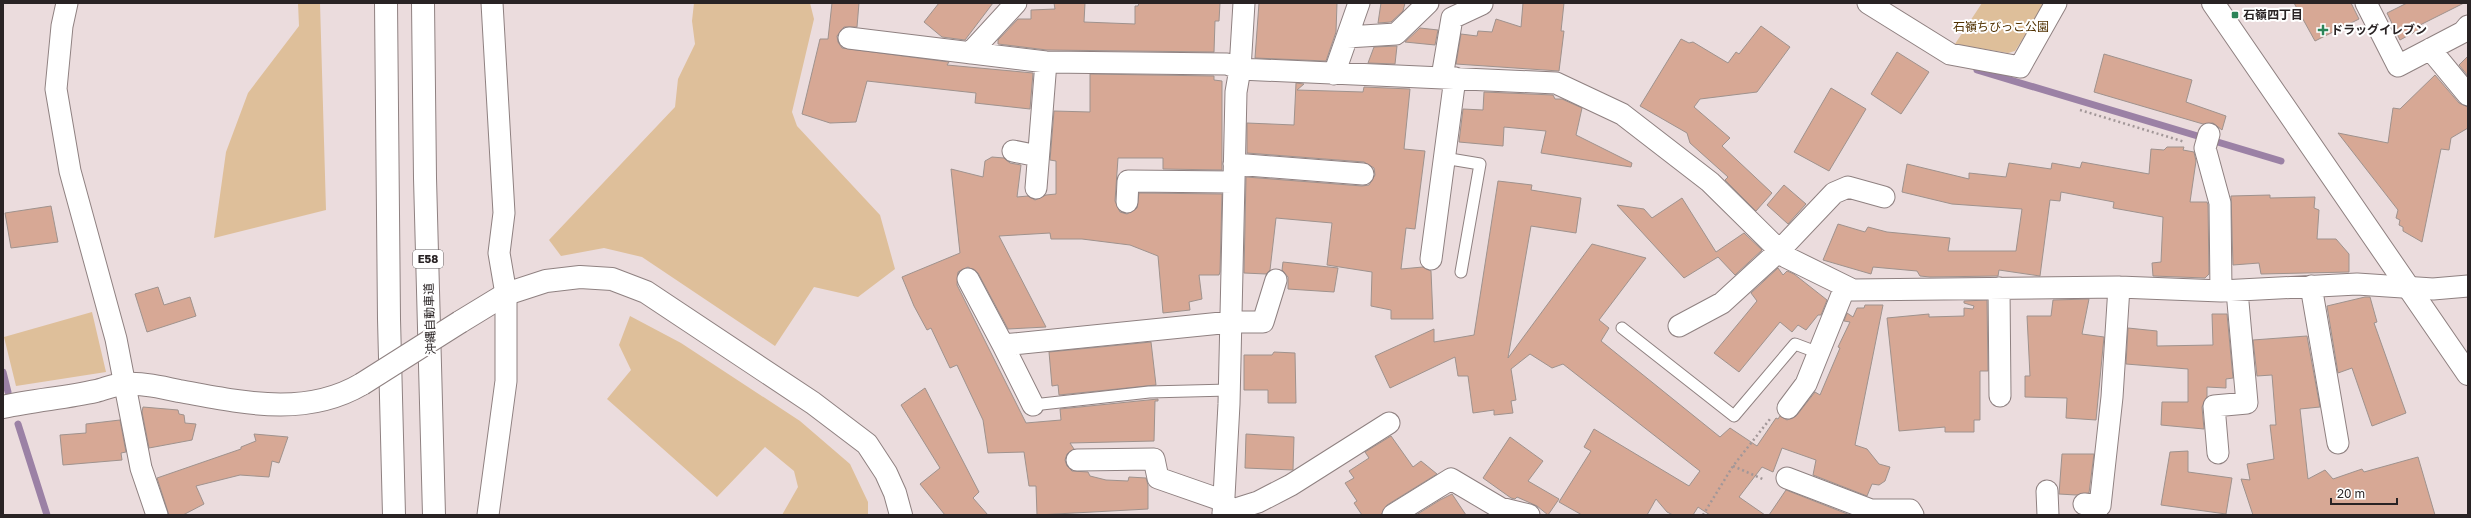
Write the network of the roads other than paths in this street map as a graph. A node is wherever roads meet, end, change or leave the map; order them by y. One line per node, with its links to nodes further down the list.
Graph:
1 (67, 3): 52 (street)
2 (386, 3): 67 (main road)
3 (423, 3): 68 (main road, 沖縄自動車道 / E58)
4 (492, 3): 45 (street)
5 (1016, 3): 18 (street)
6 (1244, 3): 20 (street)
7 (1359, 3): 15 (street)
8 (1428, 3): 15 (street)
9 (1478, 3): 22 (street)
10 (1868, 3): 11 (street)
11 (2056, 3)
12 (2213, 3): 42 (main road)
13 (2366, 3): 17 (street)
14 (2468, 26): 17 (street)
15 (1347, 37): 21 (street)
16 (849, 38): 18 (street)
17 (2430, 49): 23 (street)
18 (970, 53): 19 (street)
19 (1046, 62): 20 (street); 26 (street)
20 (1240, 69): 21 (street); 28 (street)
21 (1334, 74): 22 (street)
22 (1449, 77): 27 (street); 33 (street)
23 (2468, 94)
24 (2206, 143): 44 (street)
25 (1013, 151): 26 (street)
26 (1038, 156): 30 (street)
27 (1444, 158): 34 (street); 35 (lane)
28 (1234, 173): 29 (street); 32 (street); 46 (street)
29 (1363, 174)
30 (1036, 188)
31 (1884, 196): 33 (street)
32 (1127, 202)
33 (1780, 251): 40 (street); 47 (street)
34 (1431, 259)
35 (1461, 272)
36 (968, 279): 49 (street)
37 (1276, 280): 46 (street)
38 (2311, 286): 42 (street); 44 (street); 59 (street)
39 (2468, 286): 42 (street)
40 (1846, 287): 43 (street); 50 (street)
41 (2119, 287): 43 (street); 44 (street); 64 (street)
42 (2410, 287): 51 (main road)
43 (2000, 288): 54 (street)
44 (2229, 291): 60 (street)
45 (506, 294): 52 (main road, bridge); 69 (street); 70 (main road)
46 (1231, 322): 49 (street); 53 (street)
47 (1679, 326)
48 (1622, 328): 50 (lane)
49 (1003, 345): 55 (street)
50 (1819, 353): 57 (street)
51 (2468, 374)
52 (124, 384): 56 (main road); 66 (street)
53 (1230, 390): 55 (lane); 65 (street)
54 (2000, 396)
55 (1033, 405)
56 (3, 406)
57 (1788, 408)
58 (1389, 423): 65 (street)
59 (2338, 443)
60 (2218, 454)
61 (1077, 460): 65 (street)
62 (1787, 478): 73 (street)
63 (2047, 491): 74 (street)
64 (2084, 504)
65 (1224, 511)
66 (157, 515)
67 (394, 515)
68 (434, 515)
69 (488, 515)
70 (901, 515)
71 (1393, 515): 72 (street)
72 (1529, 515)
73 (1913, 515)
74 (2048, 515)

